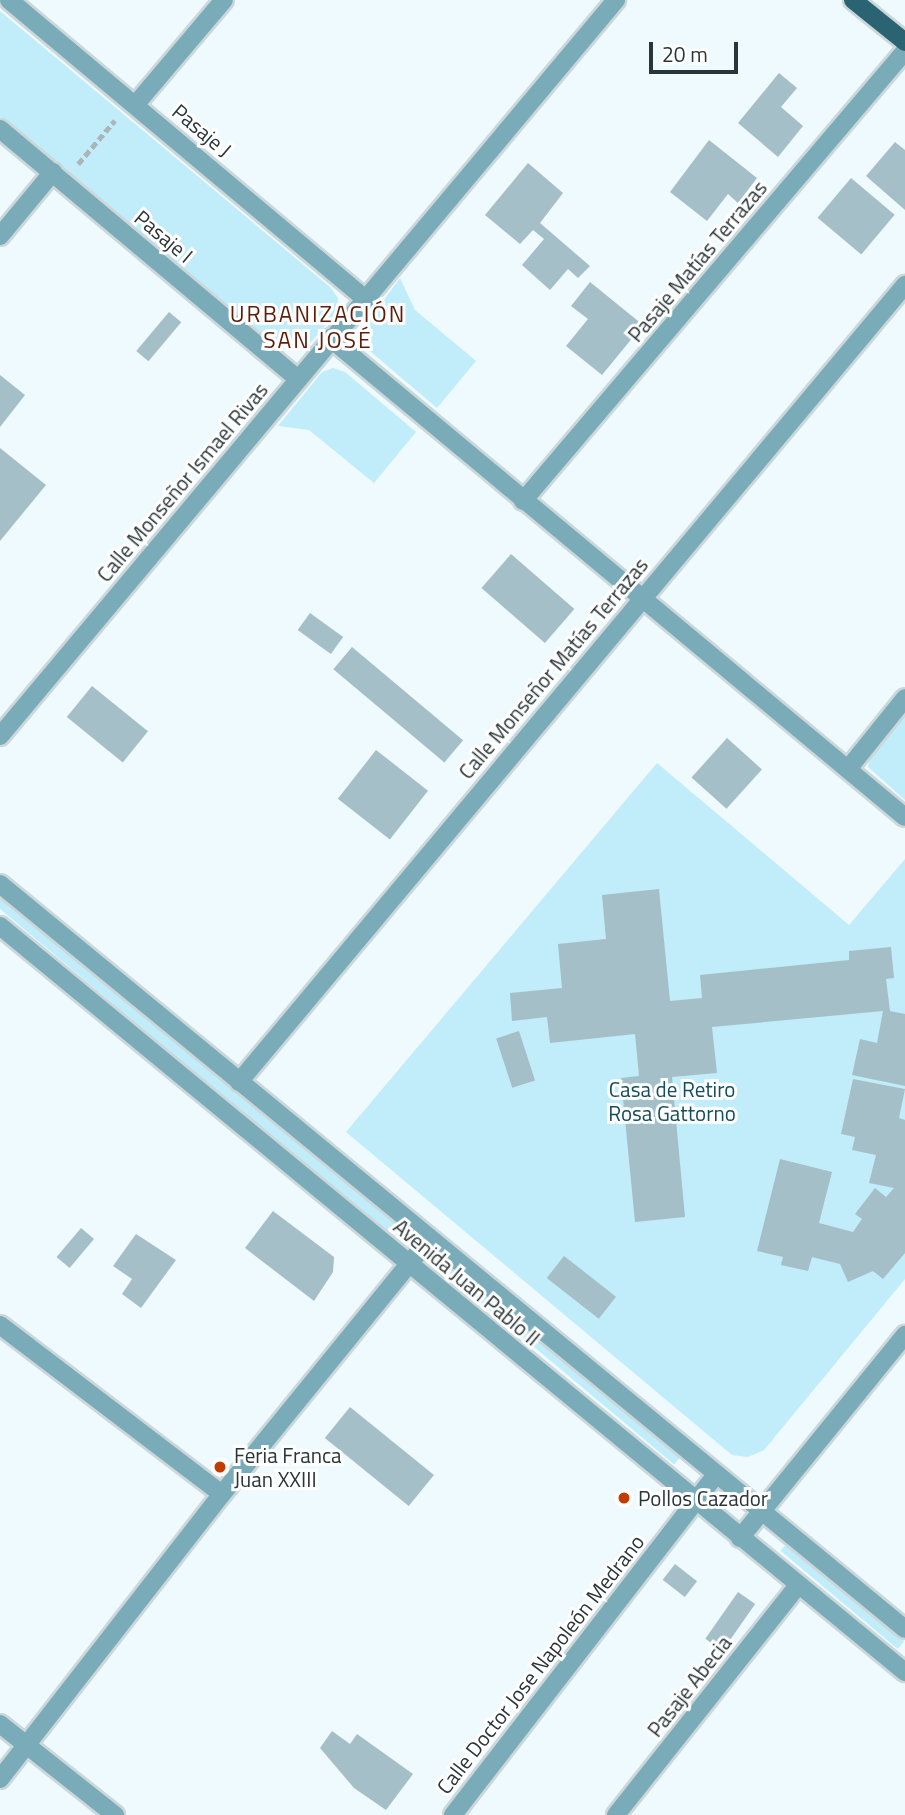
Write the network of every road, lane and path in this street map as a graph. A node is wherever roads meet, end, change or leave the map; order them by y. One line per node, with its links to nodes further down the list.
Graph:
1 (9, 0): 7 (street, Pasaje J)
2 (224, 0): 7 (street)
3 (616, 0): 12 (street, Calle Monseñor Ismael Rivas)
4 (853, 0): 5 (main road)
5 (905, 42)
6 (905, 51): 16 (street, Pasaje Matías Terrazas)
7 (134, 102): 9 (path); 12 (street, Pasaje J)
8 (0, 129): 9 (street, Pasaje I)
9 (58, 176): 10 (street); 15 (street, Pasaje I)
10 (0, 236)
11 (905, 285): 13 (street, Calle Monseñor Matías Terrazas)
12 (363, 298): 14 (street, Calle Monseñor Ismael Rivas)
13 (899, 304): 17 (street, Calle Monseñor Matías Terrazas)
14 (330, 338): 15 (street, Calle Monseñor Ismael Rivas); 16 (street)
15 (297, 378): 19 (street, Calle Monseñor Ismael Rivas)
16 (523, 501): 17 (street)
17 (639, 598): 20 (street); 24 (street, Calle Monseñor Matías Terrazas)
18 (905, 698): 20 (street)
19 (0, 736)
20 (848, 769): 21 (street)
21 (905, 817)
22 (0, 884): 24 (street, Avenida Juan Pablo II)
23 (0, 926): 26 (street, Avenida Juan Pablo II)
24 (239, 1082): 25 (street, Avenida Juan Pablo II)
25 (429, 1240): 26 (street); 29 (street, Avenida Juan Pablo II)
26 (409, 1264): 30 (street); 31 (street, Avenida Juan Pablo II)
27 (0, 1325): 30 (street)
28 (905, 1335): 32 (street)
29 (715, 1476): 31 (street, Calle Doctor Jose Napoleón Medrano); 32 (street, Avenida Juan Pablo II)
30 (222, 1494): 38 (street)
31 (695, 1500): 33 (street, Avenida Juan Pablo II); 41 (street, Calle Doctor Jose Napoleón Medrano)
32 (761, 1512): 33 (street); 35 (street, Avenida Juan Pablo II)
33 (740, 1538): 34 (street, Avenida Juan Pablo II)
34 (798, 1585): 36 (street, Avenida Juan Pablo II); 42 (street, Pasaje Abecia)
35 (905, 1629)
36 (905, 1672)
37 (0, 1724): 38 (street)
38 (26, 1745): 39 (street); 40 (street)
39 (0, 1779)
40 (115, 1815)
41 (453, 1815)
42 (615, 1815)

